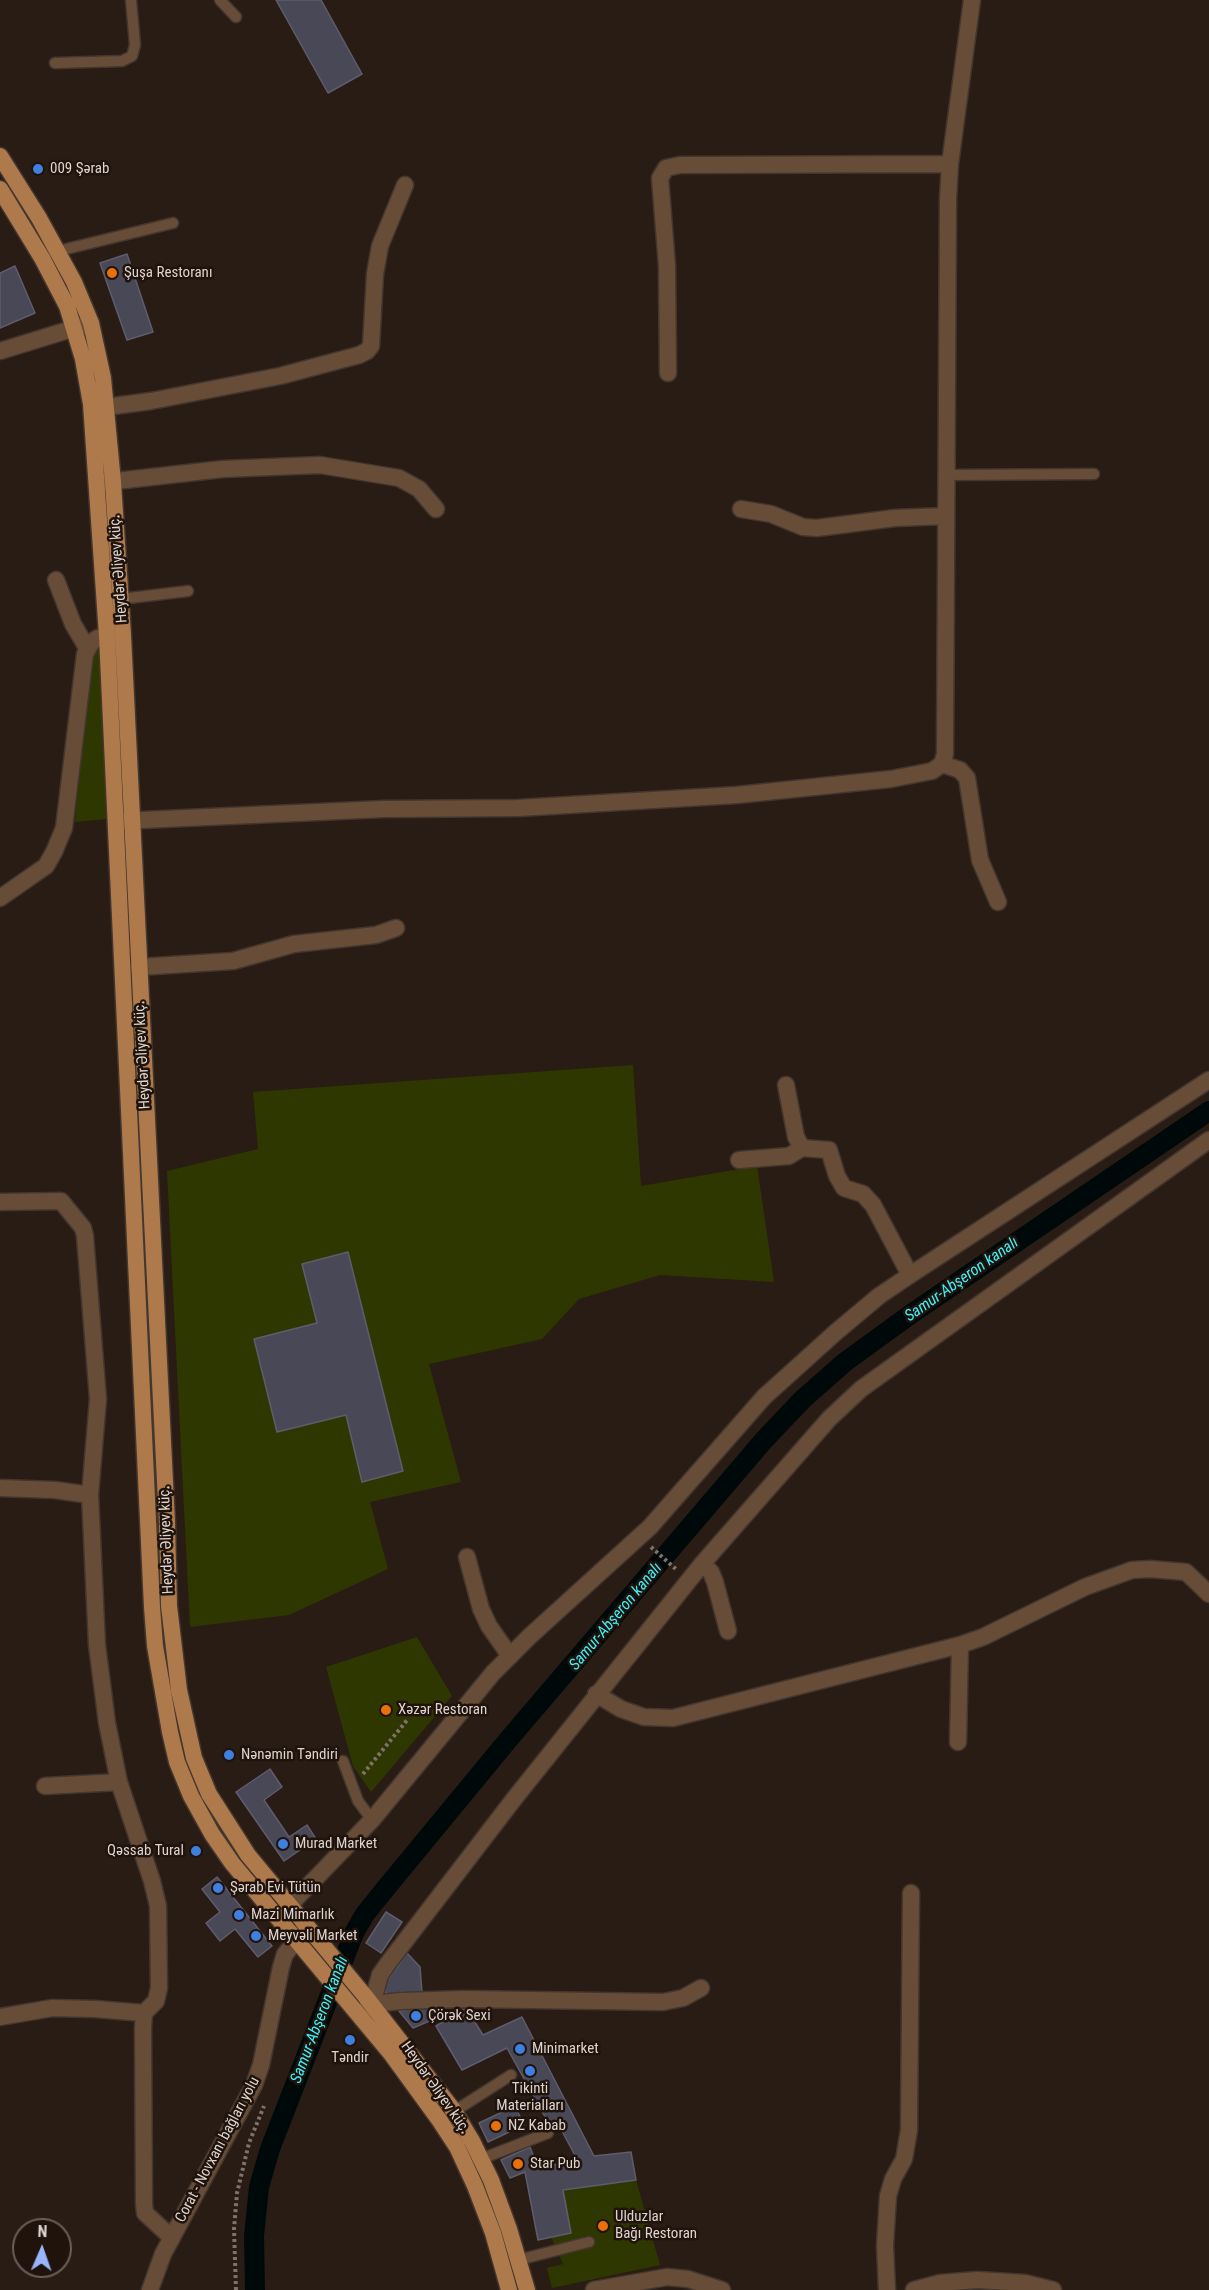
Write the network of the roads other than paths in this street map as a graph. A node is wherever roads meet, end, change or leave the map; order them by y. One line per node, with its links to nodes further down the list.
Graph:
1 (131, 0): 5 (lane)
2 (220, 0): 4 (lane)
3 (972, 0): 7 (street)
4 (236, 17)
5 (55, 63)
6 (0, 156): 11 (main road, Heydər Əliyev küç.)
7 (950, 164): 14 (street); 17 (street)
8 (405, 185): 15 (street)
9 (0, 189): 12 (main road, Heydər Əliyev küç.)
10 (173, 224): 11 (lane)
11 (58, 251): 12 (main road, Heydər Əliyev küç.)
12 (83, 326): 13 (street); 15 (main road, Heydər Əliyev küç.); 18 (main road, Heydər Əliyev küç.)
13 (0, 351)
14 (668, 373)
15 (106, 407): 18 (main road, Heydər Əliyev küç.)
16 (1094, 474): 17 (lane)
17 (947, 475): 21 (street)
18 (105, 483): 19 (street); 24 (main road, Heydər Əliyev küç.); 25 (main road, Heydər Əliyev küç.)
19 (436, 509)
20 (741, 509): 21 (street)
21 (946, 516): 27 (street)
22 (56, 580): 26 (street)
23 (188, 591): 24 (lane)
24 (121, 599): 25 (main road, Heydər Əliyev küç.)
25 (115, 635): 26 (street); 28 (main road, Heydər Əliyev küç.)
26 (87, 648): 29 (street)
27 (942, 764): 28 (street); 30 (street)
28 (124, 821): 32 (main road, Heydər Əliyev küç.); 55 (main road, Heydər Əliyev küç.)
29 (0, 898)
30 (998, 902)
31 (396, 928): 32 (street)
32 (139, 967): 55 (main road, Heydər Əliyev küç.)
33 (1209, 1080): 39 (street)
34 (786, 1085): 36 (street)
35 (1209, 1140): 43 (street)
36 (801, 1148): 37 (street); 39 (street)
37 (739, 1160)
38 (0, 1202): 41 (street)
39 (910, 1275): 47 (street)
40 (0, 1488): 41 (street)
41 (90, 1495): 51 (street)
42 (467, 1557): 47 (street)
43 (702, 1563): 45 (street); 48 (street)
44 (1209, 1594): 46 (street)
45 (728, 1631)
46 (960, 1644): 48 (street); 49 (street)
47 (510, 1656): 53 (street)
48 (597, 1694): 58 (street)
49 (958, 1742)
50 (343, 1761): 53 (lane)
51 (119, 1782): 52 (street); 59 (street)
52 (45, 1786)
53 (372, 1820): 55 (street)
54 (911, 1893): 73 (street)
55 (283, 1911): 56 (main road, Heydər Əliyev küç.); 56 (main road, Heydər Əliyev küç.)
56 (306, 1942): 58 (main road, Heydər Əliyev küç.); 65 (street, Corat - Novxanı bağları yolu)
57 (701, 1988): 58 (street)
58 (362, 2006): 62 (main road, Heydər Əliyev küç.)
59 (144, 2013): 60 (street); 65 (street)
60 (0, 2017)
61 (511, 2075): 62 (lane)
62 (447, 2116): 64 (main road, Heydər Əliyev küç.); 69 (main road, Heydər Əliyev küç.)
63 (548, 2133): 64 (lane)
64 (481, 2159): 67 (main road, Heydər Əliyev küç.)
65 (172, 2238): 68 (street, Corat - Novxanı bağları yolu)
66 (589, 2242): 67 (lane)
67 (518, 2260): 70 (main road, Heydər Əliyev küç.)
68 (150, 2290)
69 (509, 2290)
70 (527, 2290)
71 (594, 2290): 72 (street)
72 (722, 2290)
73 (887, 2290)
74 (914, 2290): 75 (street)
75 (1053, 2290)

